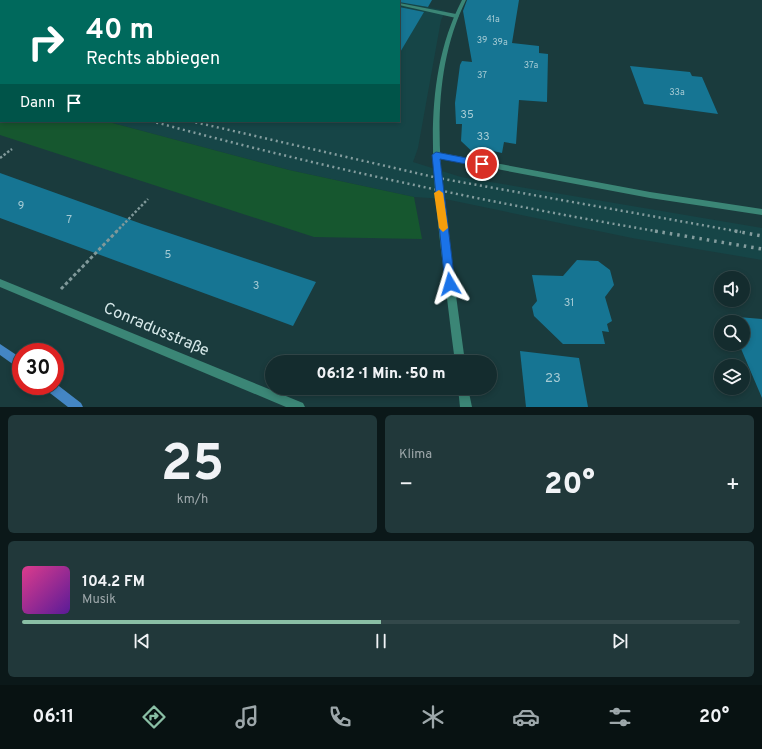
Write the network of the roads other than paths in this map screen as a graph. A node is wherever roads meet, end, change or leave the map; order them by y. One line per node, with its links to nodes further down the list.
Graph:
1 (464, 0): 5 (street)
2 (400, 4): 3 (street)
3 (405, 6): 4 (street); 5 (street)
4 (400, 11)
5 (456, 16): 6 (street)
6 (436, 155): 7 (street); 9 (street)
7 (762, 212)
8 (0, 283): 11 (street, Conradusstraße)
9 (459, 355)
10 (464, 395): 12 (street)
11 (299, 407)
12 (466, 407)

